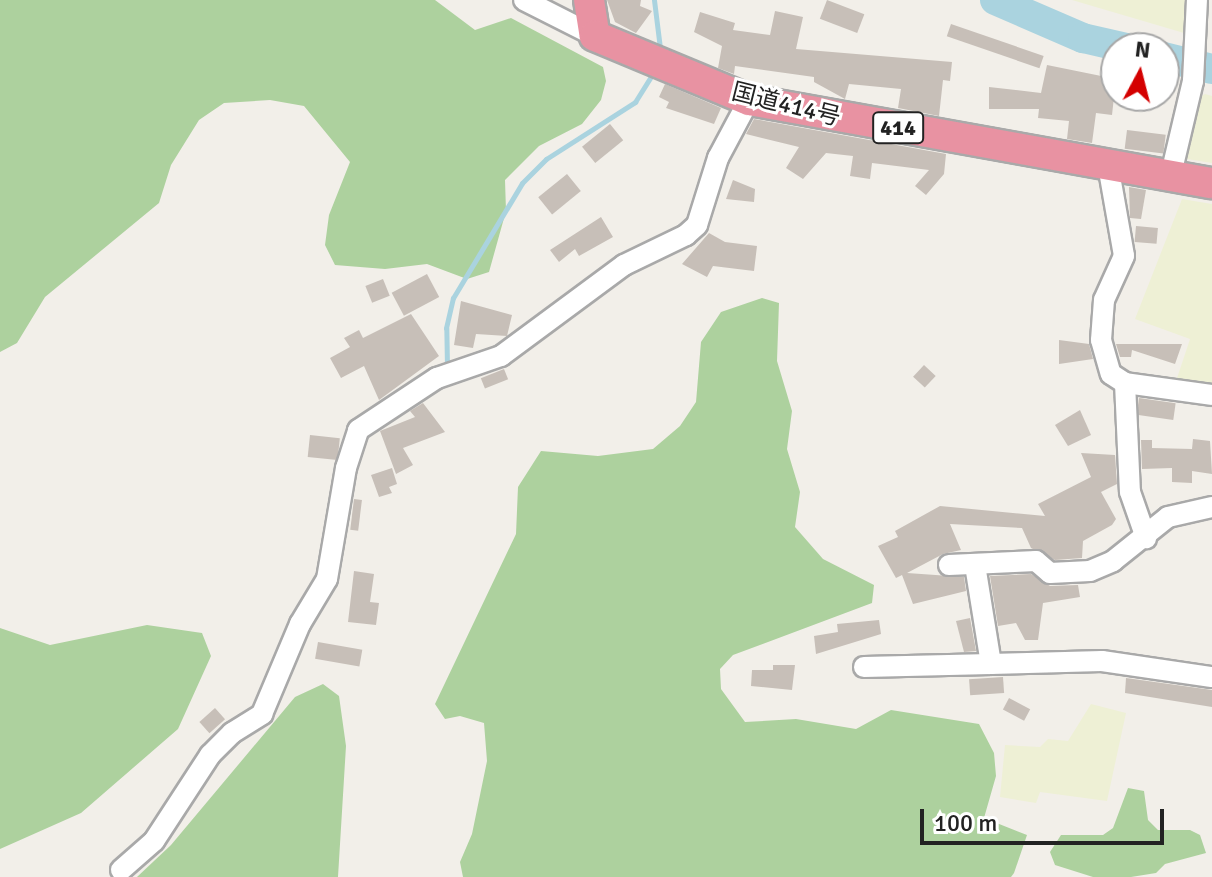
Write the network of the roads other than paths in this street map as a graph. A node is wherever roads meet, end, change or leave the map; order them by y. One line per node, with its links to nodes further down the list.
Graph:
1 (524, 0): 4 (street)
2 (589, 0): 4 (highway)
3 (1197, 0): 5 (street)
4 (595, 36): 6 (highway, 国道414号 / 414)
5 (1204, 41): 8 (street)
6 (749, 100): 7 (highway, 国道414号 / 414); 19 (street)
7 (1108, 165): 8 (highway, 国道414号 / 414); 10 (street)
8 (1171, 174): 9 (highway, 国道414号 / 414)
9 (1212, 183)
10 (1125, 383): 11 (street); 13 (street)
11 (1212, 395)
12 (1212, 507): 13 (street)
13 (1146, 538): 15 (street)
14 (949, 565): 15 (street)
15 (975, 565): 16 (street)
16 (991, 664): 17 (street); 18 (street)
17 (864, 667)
18 (1212, 677)
19 (121, 870)

